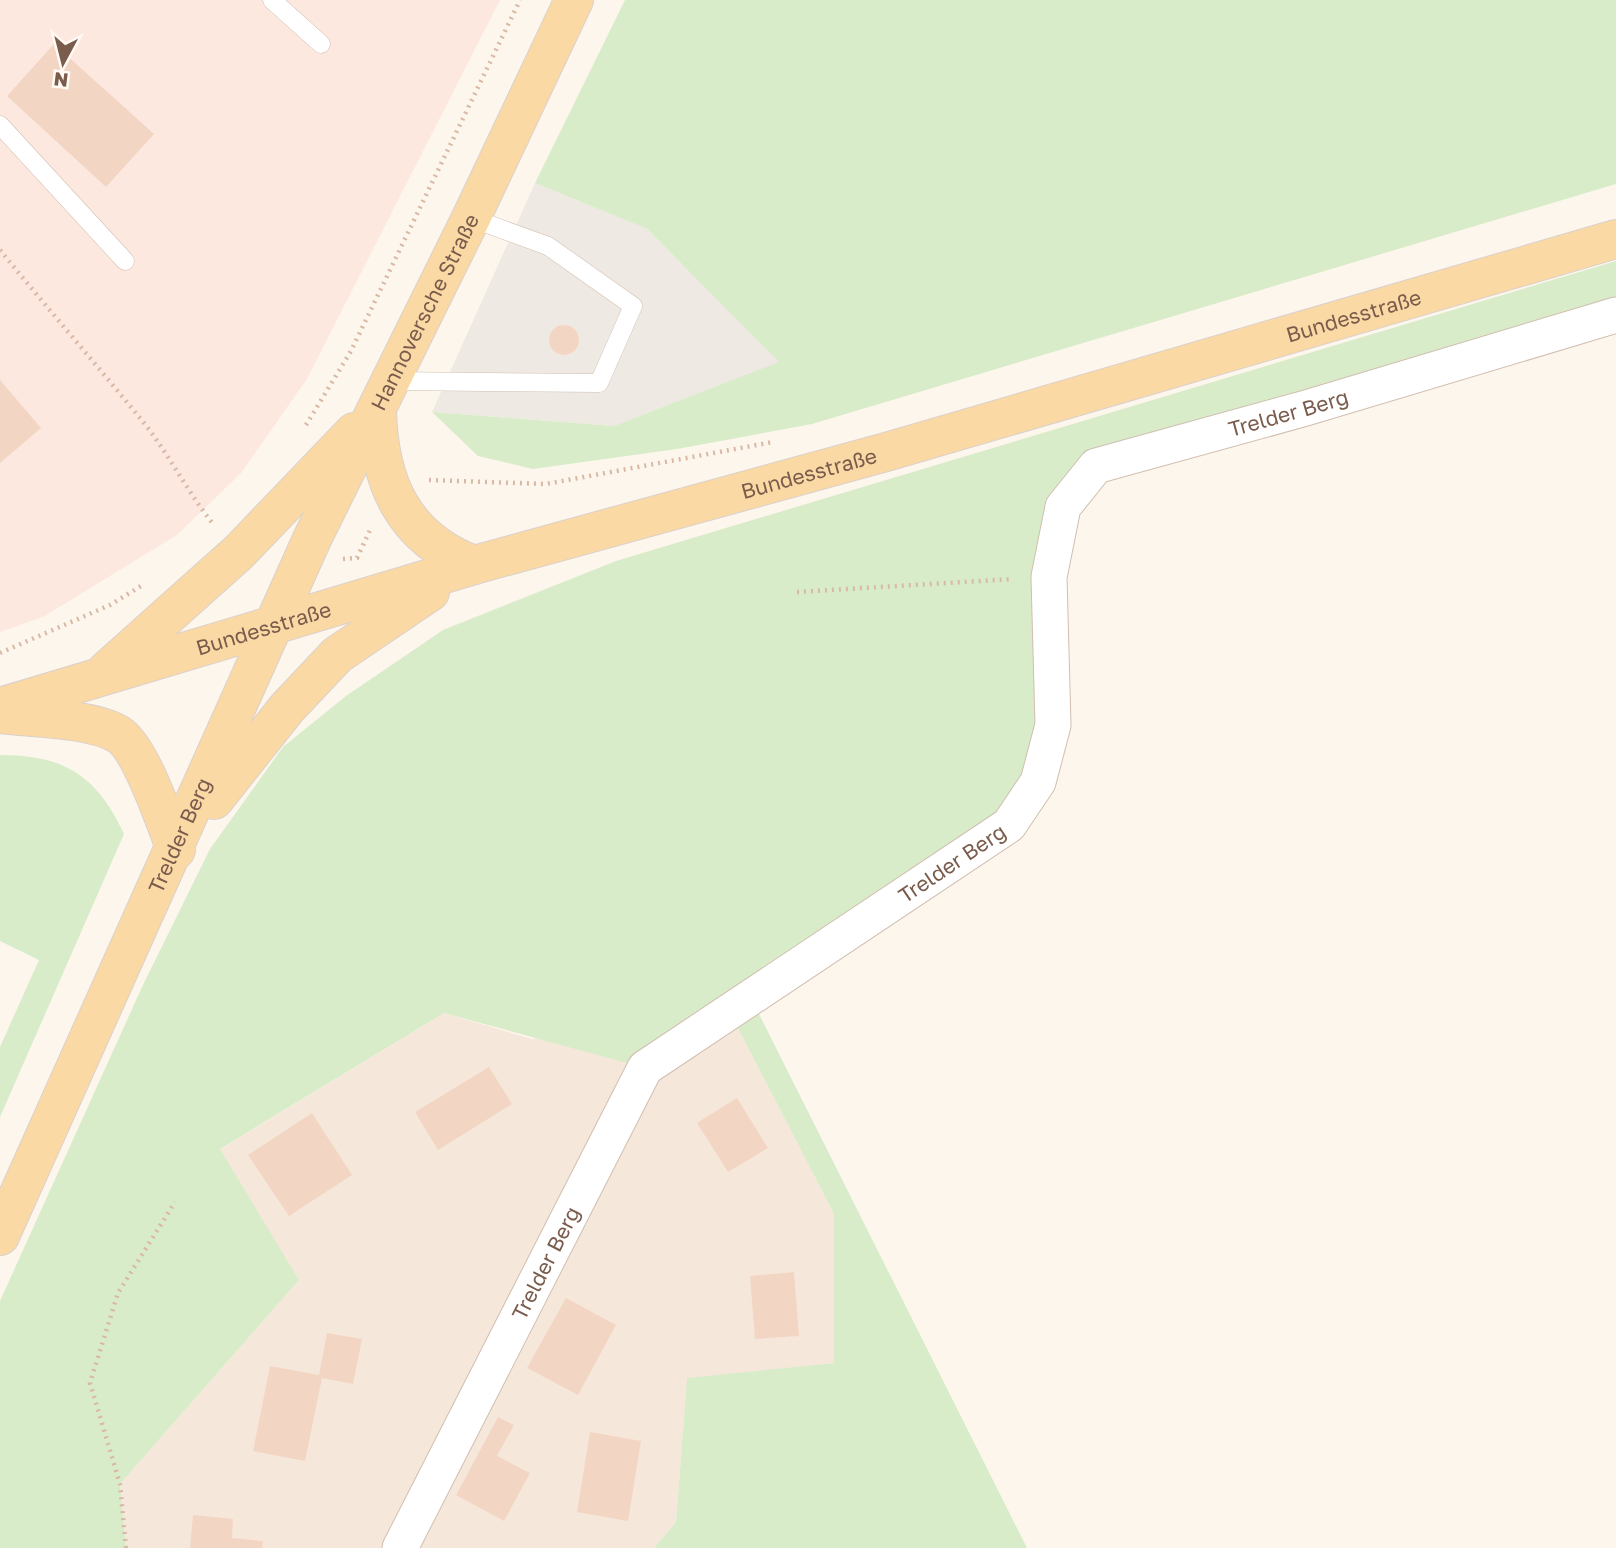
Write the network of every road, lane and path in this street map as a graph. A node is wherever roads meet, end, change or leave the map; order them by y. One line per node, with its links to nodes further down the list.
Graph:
1 (272, 0): 4 (lane)
2 (520, 0): 12 (path)
3 (574, 0): 6 (main road, Hannoversche Straße)
4 (321, 44)
5 (0, 125): 9 (lane)
6 (471, 218): 11 (main road, Hannoversche Straße); 11 (lane)
7 (1616, 239): 16 (main road, Bundesstraße)
8 (0, 250): 15 (path)
9 (125, 261)
10 (1616, 315): 17 (street, Trelder Berg)
11 (383, 395): 14 (main road); 20 (main road, Hannoversche Straße); 22 (main road)
12 (305, 427)
13 (774, 442): 14 (path)
14 (393, 493): 16 (main road)
15 (220, 531)
16 (474, 565): 20 (main road, Bundesstraße); 25 (main road)
17 (1049, 577): 19 (path); 29 (street, Trelder Berg)
18 (152, 580): 21 (path)
19 (796, 592)
20 (275, 625): 22 (main road, Bundesstraße); 25 (main road, Trelder Berg)
21 (0, 653)
22 (98, 677): 23 (main road, Bundesstraße)
23 (0, 707)
24 (0, 714): 25 (main road)
25 (176, 850): 27 (main road, Trelder Berg)
26 (175, 1202): 28 (path)
27 (0, 1236)
28 (126, 1548)
29 (400, 1548)

